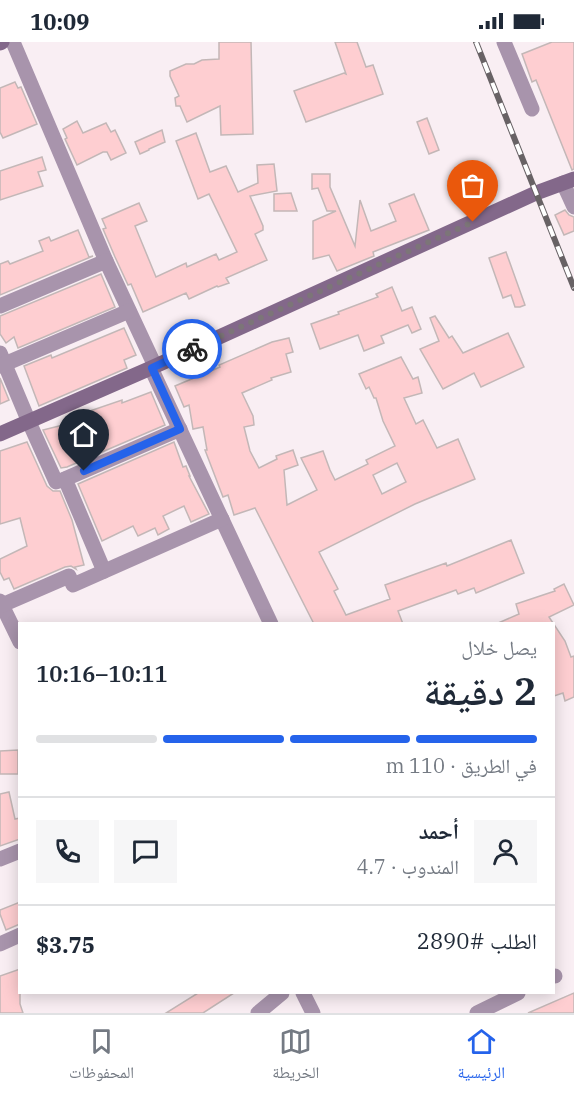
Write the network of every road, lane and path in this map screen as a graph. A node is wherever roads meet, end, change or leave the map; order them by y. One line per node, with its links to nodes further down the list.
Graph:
1 (13, 42): 6 (street)
2 (504, 42): 3 (street)
3 (532, 109)
4 (569, 181): 5 (street); 10 (street)
5 (574, 207)
6 (106, 261): 7 (street); 8 (street)
7 (0, 306)
8 (129, 311): 9 (street); 10 (street)
9 (2, 361): 11 (street)
10 (153, 367): 11 (street); 12 (street)
11 (29, 422): 13 (street); 14 (street)
12 (180, 429): 14 (street); 15 (street)
13 (0, 434)
14 (65, 479): 16 (street)
15 (222, 519): 16 (street); 18 (street)
16 (104, 571): 17 (street)
17 (1, 603): 19 (street)
18 (270, 622)
19 (18, 638)
20 (18, 852): 21 (street)
21 (0, 859)
22 (18, 936): 23 (street)
23 (0, 944)
24 (281, 994): 27 (street)
25 (304, 994): 28 (street)
26 (516, 994): 29 (street)
27 (258, 1013)
28 (313, 1013)
29 (477, 1013)

